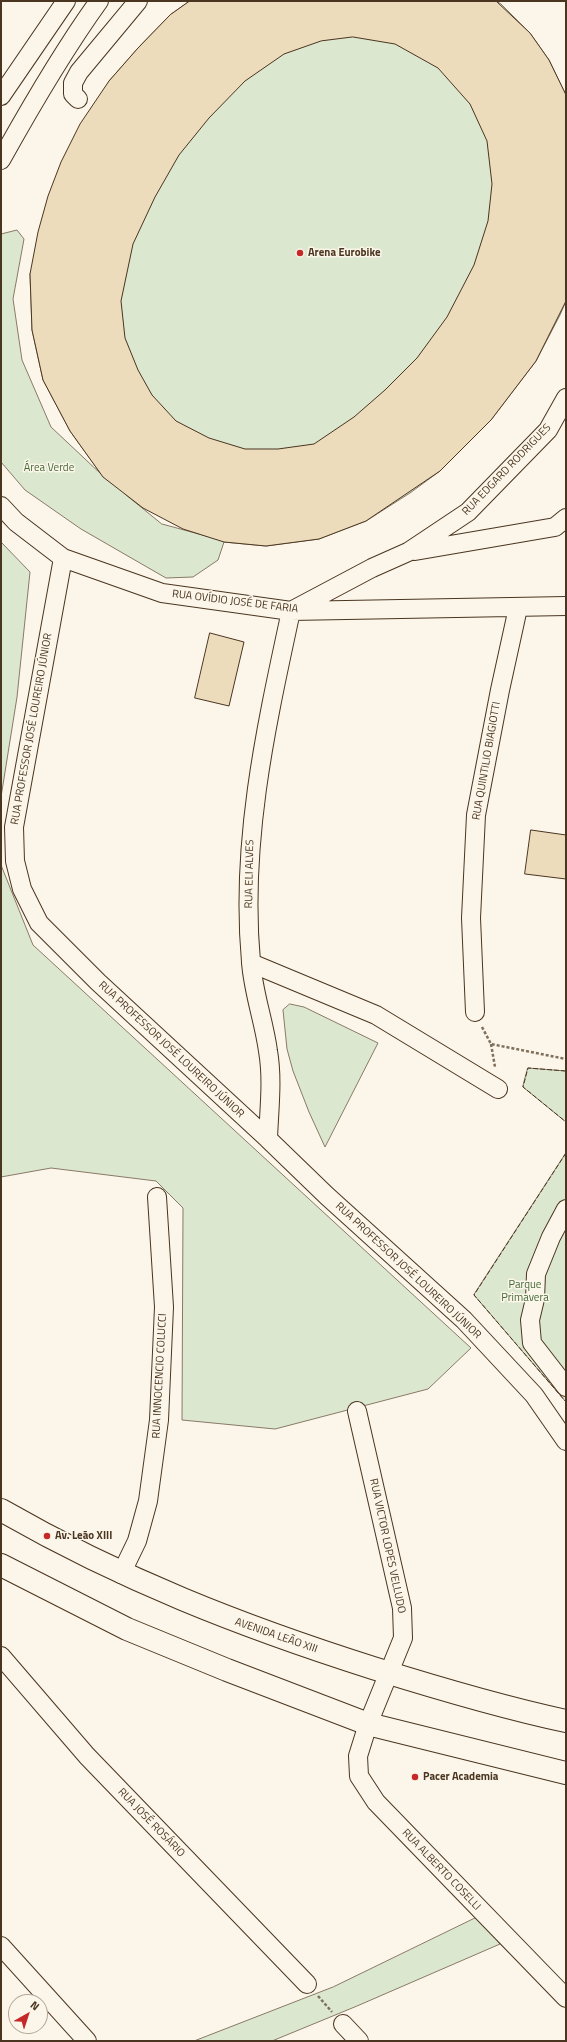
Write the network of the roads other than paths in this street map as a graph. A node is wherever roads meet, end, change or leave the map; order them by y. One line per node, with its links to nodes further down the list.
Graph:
1 (66, 1): 4 (street)
2 (99, 1): 6 (street)
3 (138, 1): 5 (street)
4 (1, 96)
5 (78, 99)
6 (1, 160)
7 (566, 398): 10 (street, RUA EDGARD RODRIGUES)
8 (1, 506): 11 (street, RUA OVÍDIO JOSÉ DE FARIA)
9 (566, 518): 10 (street)
10 (408, 552): 14 (street, RUA EDGARD RODRIGUES)
11 (63, 558): 14 (street, RUA OVÍDIO JOSÉ DE FARIA); 18 (street, RUA PROFESSOR JOSÉ LOUREIRO JÚNIOR)
12 (566, 606): 13 (street, RUA OVÍDIO JOSÉ DE FARIA)
13 (518, 608): 14 (street, RUA OVÍDIO JOSÉ DE FARIA); 16 (street, RUA QUINTILIO BIAGIOTTI)
14 (291, 611): 15 (street, RUA ELI ALVES)
15 (250, 962): 17 (street); 18 (street, RUA ELI ALVES)
16 (475, 1012)
17 (498, 1090)
18 (268, 1139): 23 (street, RUA PROFESSOR JOSÉ LOUREIRO JÚNIOR)
19 (157, 1197): 26 (street, RUA INNOCENCIO COLUCCI)
20 (566, 1209): 21 (street)
21 (566, 1387)
22 (357, 1411): 28 (street, RUA VICTOR LOPES VELLUDO)
23 (566, 1441)
24 (1, 1510): 26 (main road, AVENIDA LEÃO XIII)
25 (1, 1565): 30 (main road)
26 (121, 1574): 28 (main road, AVENIDA LEÃO XIII)
27 (1, 1656): 33 (street, RUA JOSÉ ROSÁRIO)
28 (390, 1673): 29 (main road, AVENIDA LEÃO XIII); 30 (street, RUA VICTOR LOPES VELLUDO)
29 (566, 1721)
30 (368, 1724): 31 (main road); 34 (street, RUA ALBERTO COSELLI)
31 (566, 1773)
32 (1, 1946): 36 (street)
33 (307, 1984)
34 (566, 1998)
35 (343, 2024): 37 (street)
36 (87, 2041)
37 (359, 2041)

